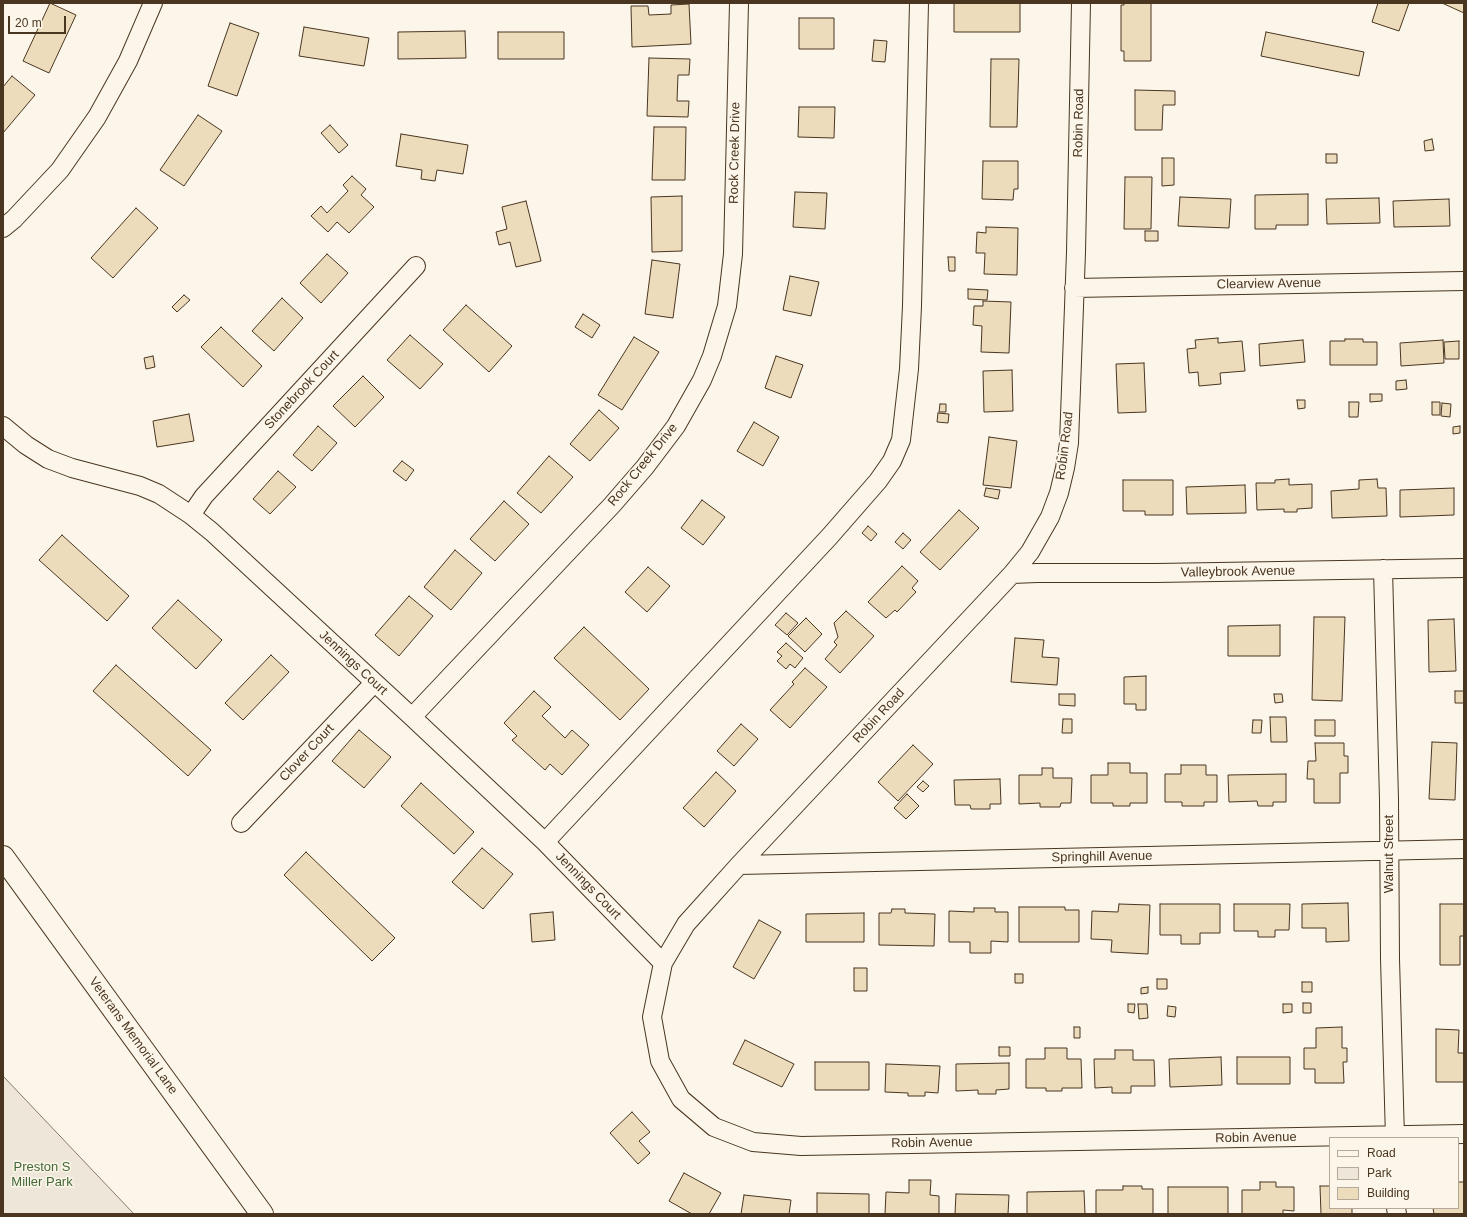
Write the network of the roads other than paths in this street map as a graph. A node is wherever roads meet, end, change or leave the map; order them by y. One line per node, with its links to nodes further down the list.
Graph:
1 (154, 3): 5 (street)
2 (739, 3): 15 (street, Rock Creek Drive)
3 (919, 3): 17 (street)
4 (1081, 3): 8 (street, Robin Road)
5 (3, 228)
6 (416, 266): 10 (street, Stonebrook Court)
7 (1464, 281): 8 (street, Clearview Avenue)
8 (1074, 288): 13 (street, Robin Road)
9 (3, 426): 10 (street, Jennings Court)
10 (191, 515): 14 (street, Jennings Court)
11 (1464, 568): 12 (street, Valleybrook Avenue)
12 (1383, 569): 13 (street, Valleybrook Avenue); 19 (street, Walnut Street)
13 (1012, 574): 21 (street, Robin Road)
14 (374, 683): 15 (street, Jennings Court); 16 (street, Clover Court)
15 (412, 717): 17 (street, Jennings Court)
16 (241, 823)
17 (545, 842): 22 (street, Jennings Court)
18 (1464, 849): 19 (street, Springhill Avenue)
19 (1389, 851): 21 (street, Springhill Avenue); 24 (street, Walnut Street)
20 (3, 857): 26 (main road, Veterans Memorial Lane)
21 (740, 865): 22 (street, Robin Avenue)
22 (663, 963): 25 (street, Robin Avenue)
23 (1464, 1134): 24 (street, Robin Avenue)
24 (1395, 1137)
25 (1329, 1138)
26 (262, 1214)

